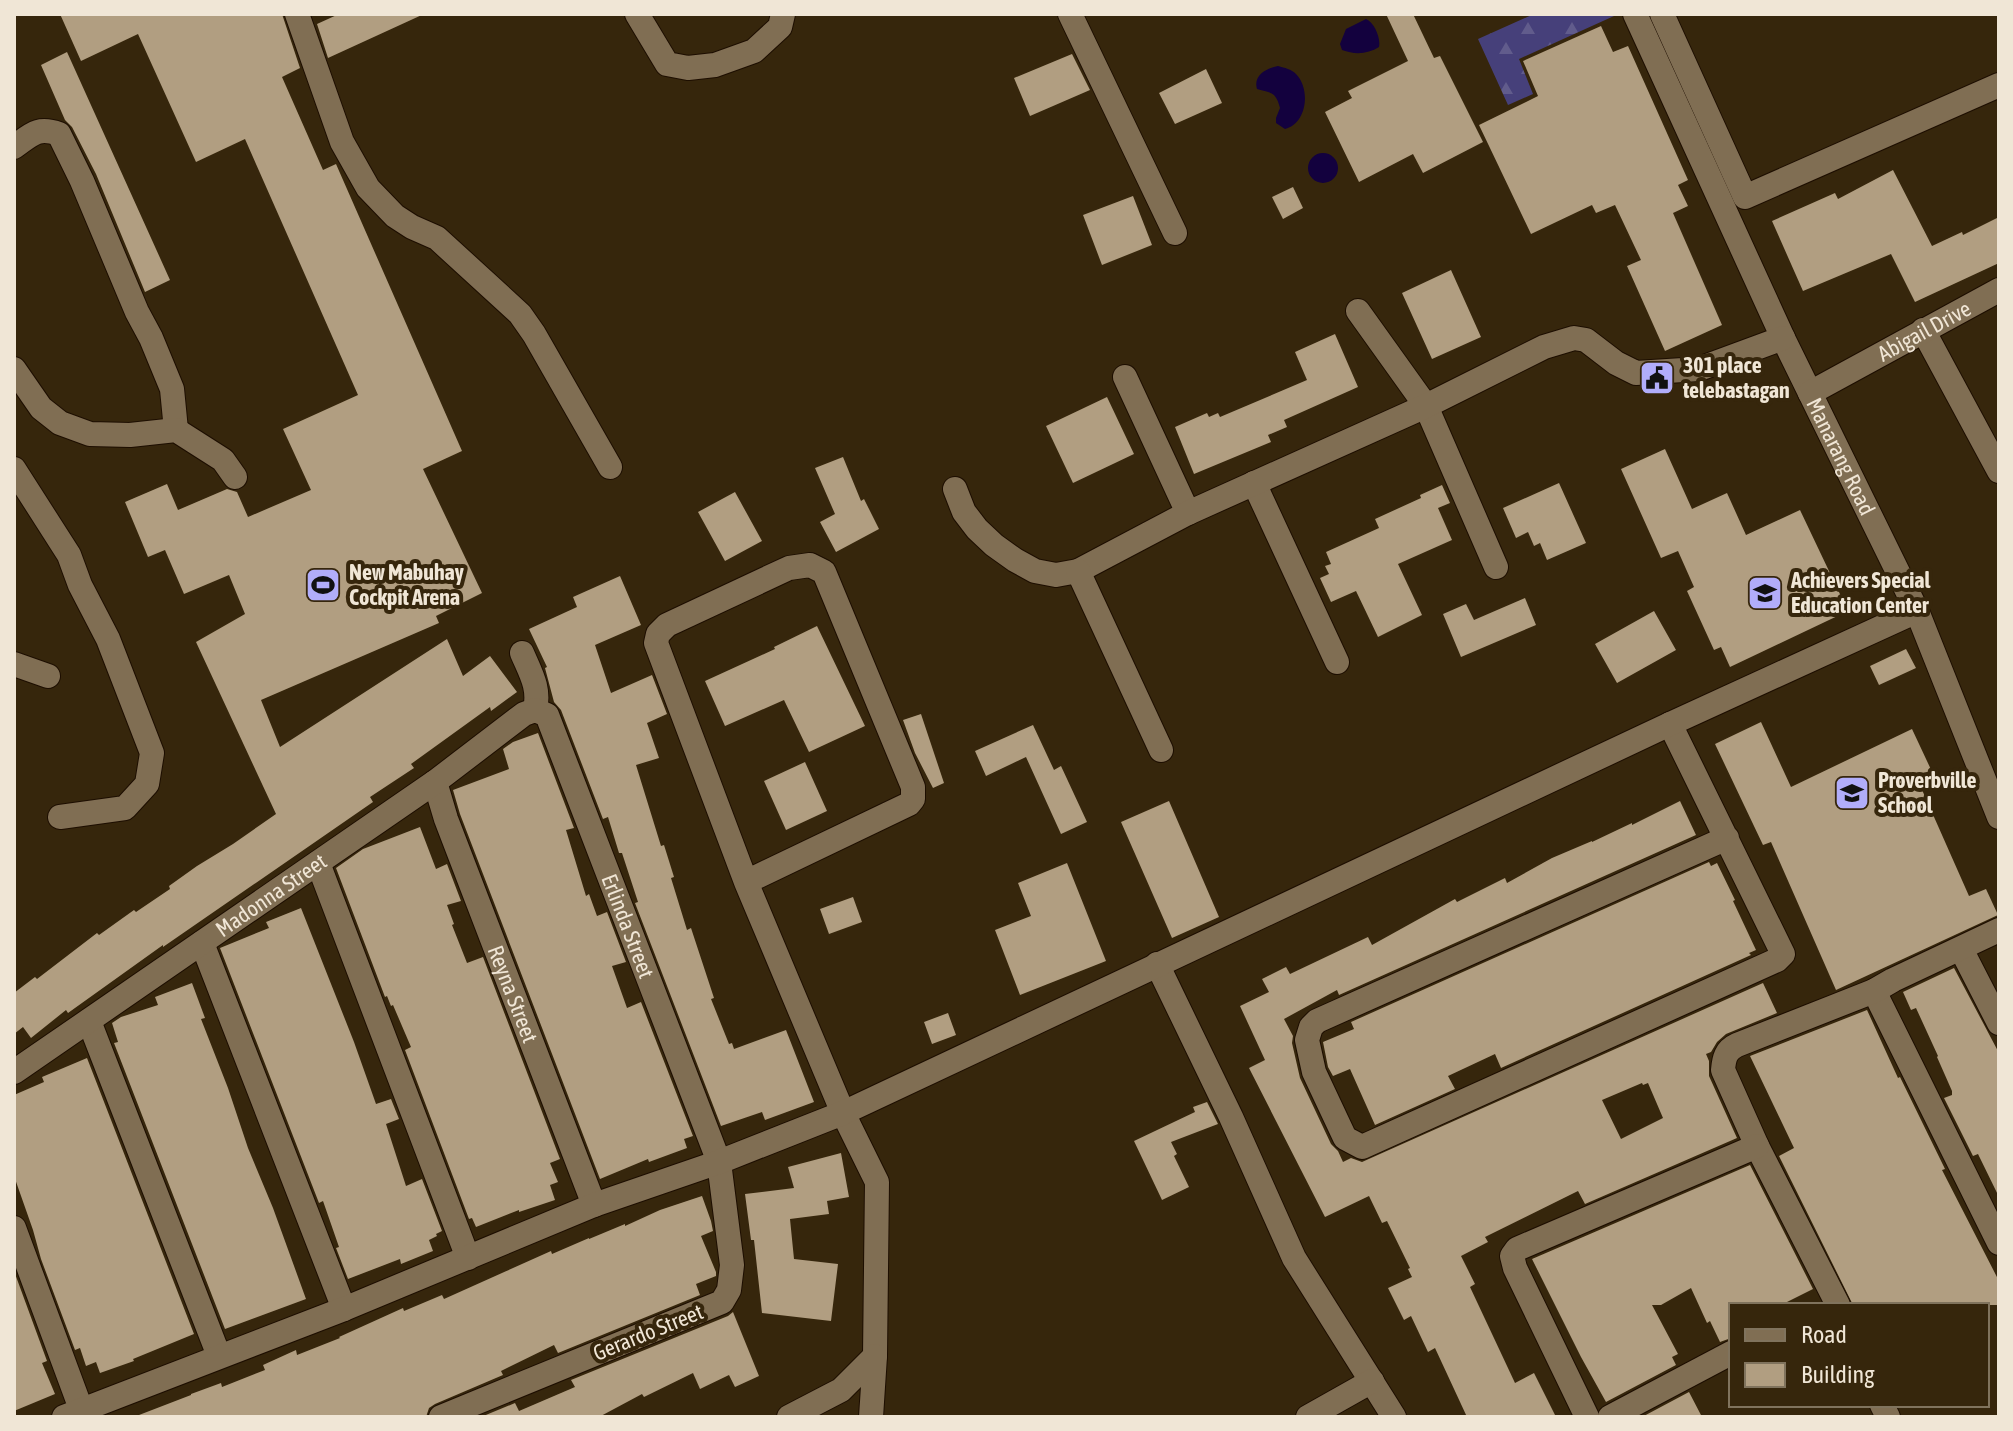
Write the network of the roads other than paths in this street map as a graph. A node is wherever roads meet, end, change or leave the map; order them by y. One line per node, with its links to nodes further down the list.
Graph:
1 (297, 14): 19 (street)
2 (637, 14): 3 (street)
3 (783, 14)
4 (1070, 14): 9 (street)
5 (1635, 14): 13 (street, Manarang Road)
6 (1662, 14): 7 (street)
7 (1999, 85)
8 (14, 147): 18 (street)
9 (1175, 233)
10 (1999, 290): 12 (street, Abigail Drive)
11 (1358, 311): 17 (street)
12 (1923, 330): 16 (street, Abigail Drive); 21 (street)
13 (1783, 338): 16 (street, Manarang Road); 17 (street)
14 (14, 369): 18 (street)
15 (1125, 377): 25 (street)
16 (1810, 393): 28 (street, Manarang Road)
17 (1426, 406): 23 (street); 26 (street)
18 (176, 430): 22 (street)
19 (610, 467)
20 (14, 469): 37 (street)
21 (1999, 471)
22 (235, 477)
23 (1254, 483): 25 (street); 30 (street)
24 (955, 489): 27 (street)
25 (1188, 513): 27 (street)
26 (1496, 567)
27 (1078, 571): 35 (street)
28 (1917, 611): 34 (street); 38 (street, Manarang Road)
29 (522, 653): 33 (street)
30 (1337, 662)
31 (14, 664): 32 (street)
32 (48, 676)
33 (530, 712): 36 (street, Madonna Street); 52 (street, Erlinda Street)
34 (1670, 724): 39 (street); 45 (street)
35 (1161, 750)
36 (435, 782): 40 (street, Madonna Street); 53 (street, Reyna Street)
37 (60, 817)
38 (1999, 817)
39 (1727, 838): 39 (street)
40 (318, 863): 43 (street, Madonna Street); 56 (street)
41 (746, 882): 41 (street); 50 (street)
42 (1999, 930): 44 (street)
43 (202, 943): 47 (street, Madonna Street); 58 (street)
44 (1961, 949): 46 (street); 48 (street)
45 (1157, 964): 50 (street); 62 (street)
46 (1874, 991): 51 (street); 55 (street)
47 (89, 1021): 49 (street, Madonna Street); 60 (street)
48 (1999, 1023)
49 (14, 1072)
50 (843, 1113): 52 (street); 61 (street)
51 (1757, 1146): 57 (street); 69 (street)
52 (719, 1162): 53 (street); 64 (street, Gerardo Street)
53 (594, 1205): 56 (street)
54 (14, 1228): 63 (street)
55 (1999, 1243)
56 (468, 1258): 58 (street)
57 (1832, 1303)
58 (344, 1309): 60 (street)
59 (1729, 1354): 70 (street)
60 (219, 1356): 63 (street)
61 (875, 1356): 65 (street); 66 (street)
62 (1372, 1381): 67 (street); 68 (street)
63 (77, 1415)
64 (441, 1417)
65 (789, 1417)
66 (871, 1417)
67 (1308, 1417)
68 (1394, 1417)
69 (1587, 1417)
70 (1610, 1417)

